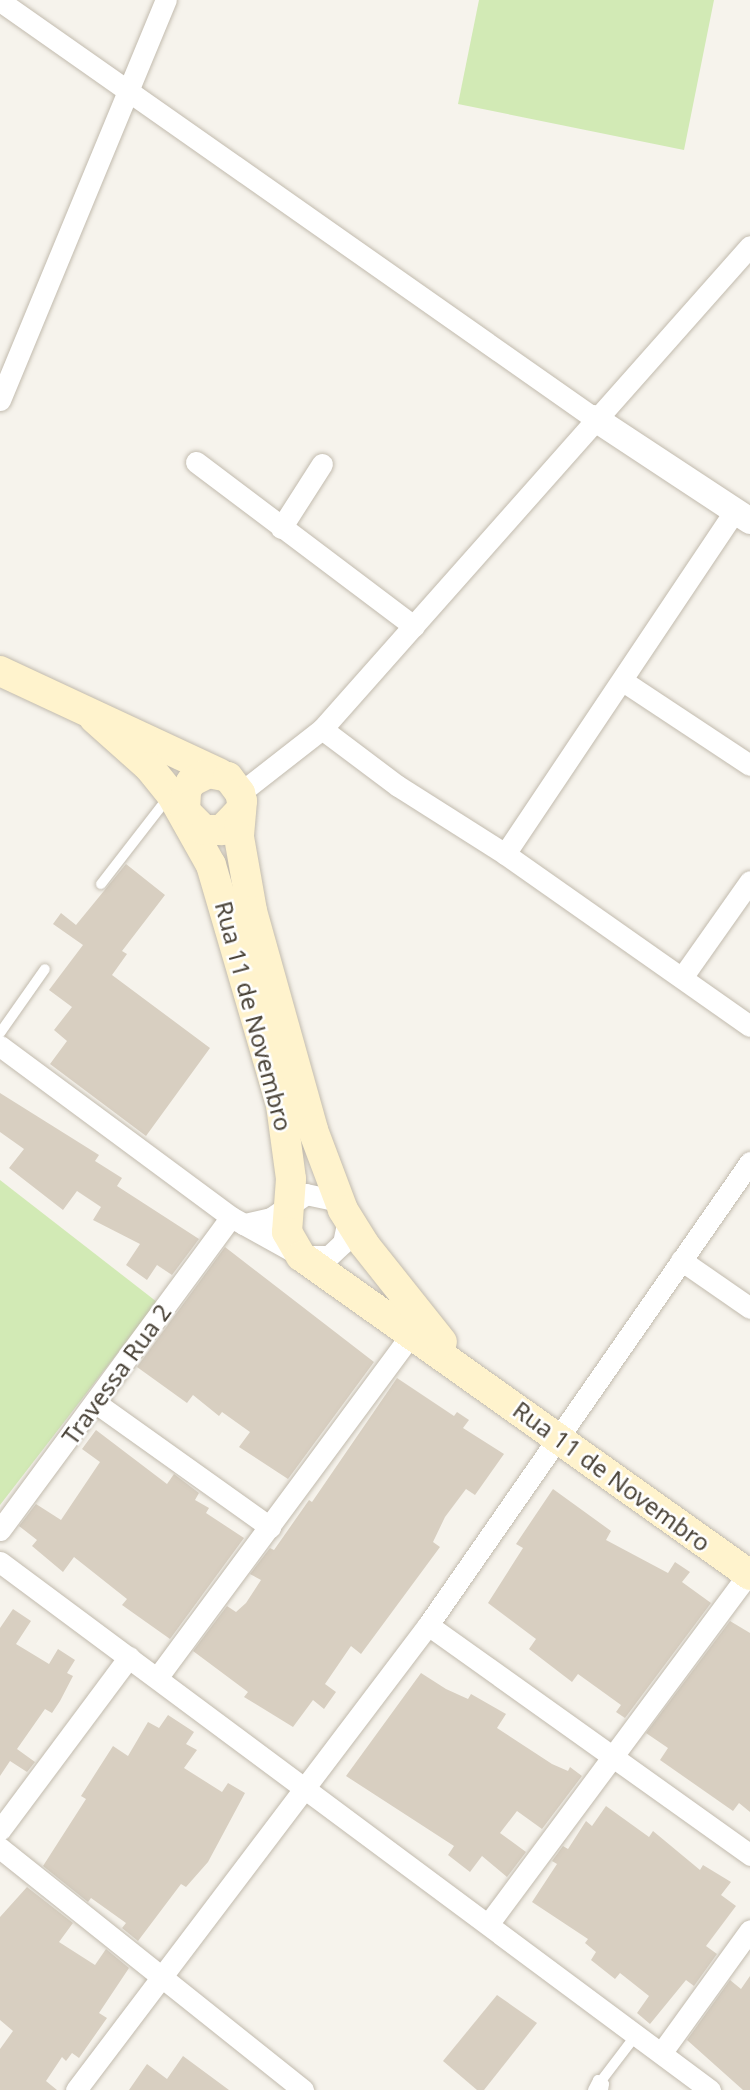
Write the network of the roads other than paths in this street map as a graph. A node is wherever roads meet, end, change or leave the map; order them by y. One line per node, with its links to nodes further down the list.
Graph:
1 (166, 0): 3 (street)
2 (0, 1): 3 (street)
3 (128, 92): 5 (street); 6 (street)
4 (750, 246): 6 (street)
5 (0, 400)
6 (594, 418): 9 (street); 11 (street)
7 (196, 462): 10 (street)
8 (323, 464): 10 (street)
9 (742, 517): 13 (street)
10 (281, 528): 11 (street)
11 (414, 625): 15 (street)
12 (0, 671): 14 (main road, Rua 11 de Novembro)
13 (622, 681): 16 (street); 20 (street)
14 (94, 718): 17 (main road, Rua 11 de Novembro); 18 (main road, Rua 11 de Novembro)
15 (322, 729): 17 (street); 20 (street)
16 (750, 765)
17 (233, 792): 19 (main road); 19 (main road, Rua 11 de Novembro); 30 (main road, Rua 11 de Novembro)
18 (171, 794): 19 (main road, Rua 11 de Novembro); 22 (lane)
19 (189, 820): 29 (main road, Rua 11 de Novembro)
20 (505, 854): 24 (street)
21 (750, 881): 24 (street)
22 (101, 884)
23 (45, 969): 26 (lane)
24 (682, 976): 25 (street)
25 (750, 1026)
26 (0, 1033)
27 (0, 1046): 31 (street)
28 (750, 1162): 33 (street)
29 (290, 1203): 30 (street); 31 (street); 32 (main road, Rua 11 de Novembro)
30 (343, 1210): 32 (street); 36 (main road, Rua 11 de Novembro)
31 (237, 1220): 32 (street); 37 (street, Travessa Rua 2)
32 (301, 1256): 35 (main road, Rua 11 de Novembro)
33 (681, 1260): 34 (street); 38 (street)
34 (750, 1308)
35 (411, 1335): 36 (main road, Rua 11 de Novembro); 39 (street)
36 (473, 1377): 38 (main road, Rua 11 de Novembro)
37 (96, 1403): 39 (street); 40 (street, Travessa Rua 2)
38 (562, 1439): 42 (main road, Rua 11 de Novembro); 43 (street)
39 (270, 1527): 45 (street)
40 (0, 1530)
41 (0, 1562): 44 (street)
42 (750, 1574): 46 (street)
43 (428, 1625): 46 (street); 47 (street)
44 (129, 1657): 45 (street); 48 (street)
45 (157, 1678): 47 (street)
46 (614, 1756): 50 (street); 51 (street)
47 (306, 1791): 51 (street); 53 (street)
48 (0, 1830)
49 (0, 1848): 53 (street)
50 (750, 1855)
51 (489, 1923): 54 (street)
52 (750, 1930): 55 (street)
53 (162, 1978): 57 (street); 58 (street)
54 (636, 2035): 55 (street); 56 (lane)
55 (662, 2052): 59 (street)
56 (599, 2087)
57 (76, 2090)
58 (303, 2090)
59 (710, 2090)

